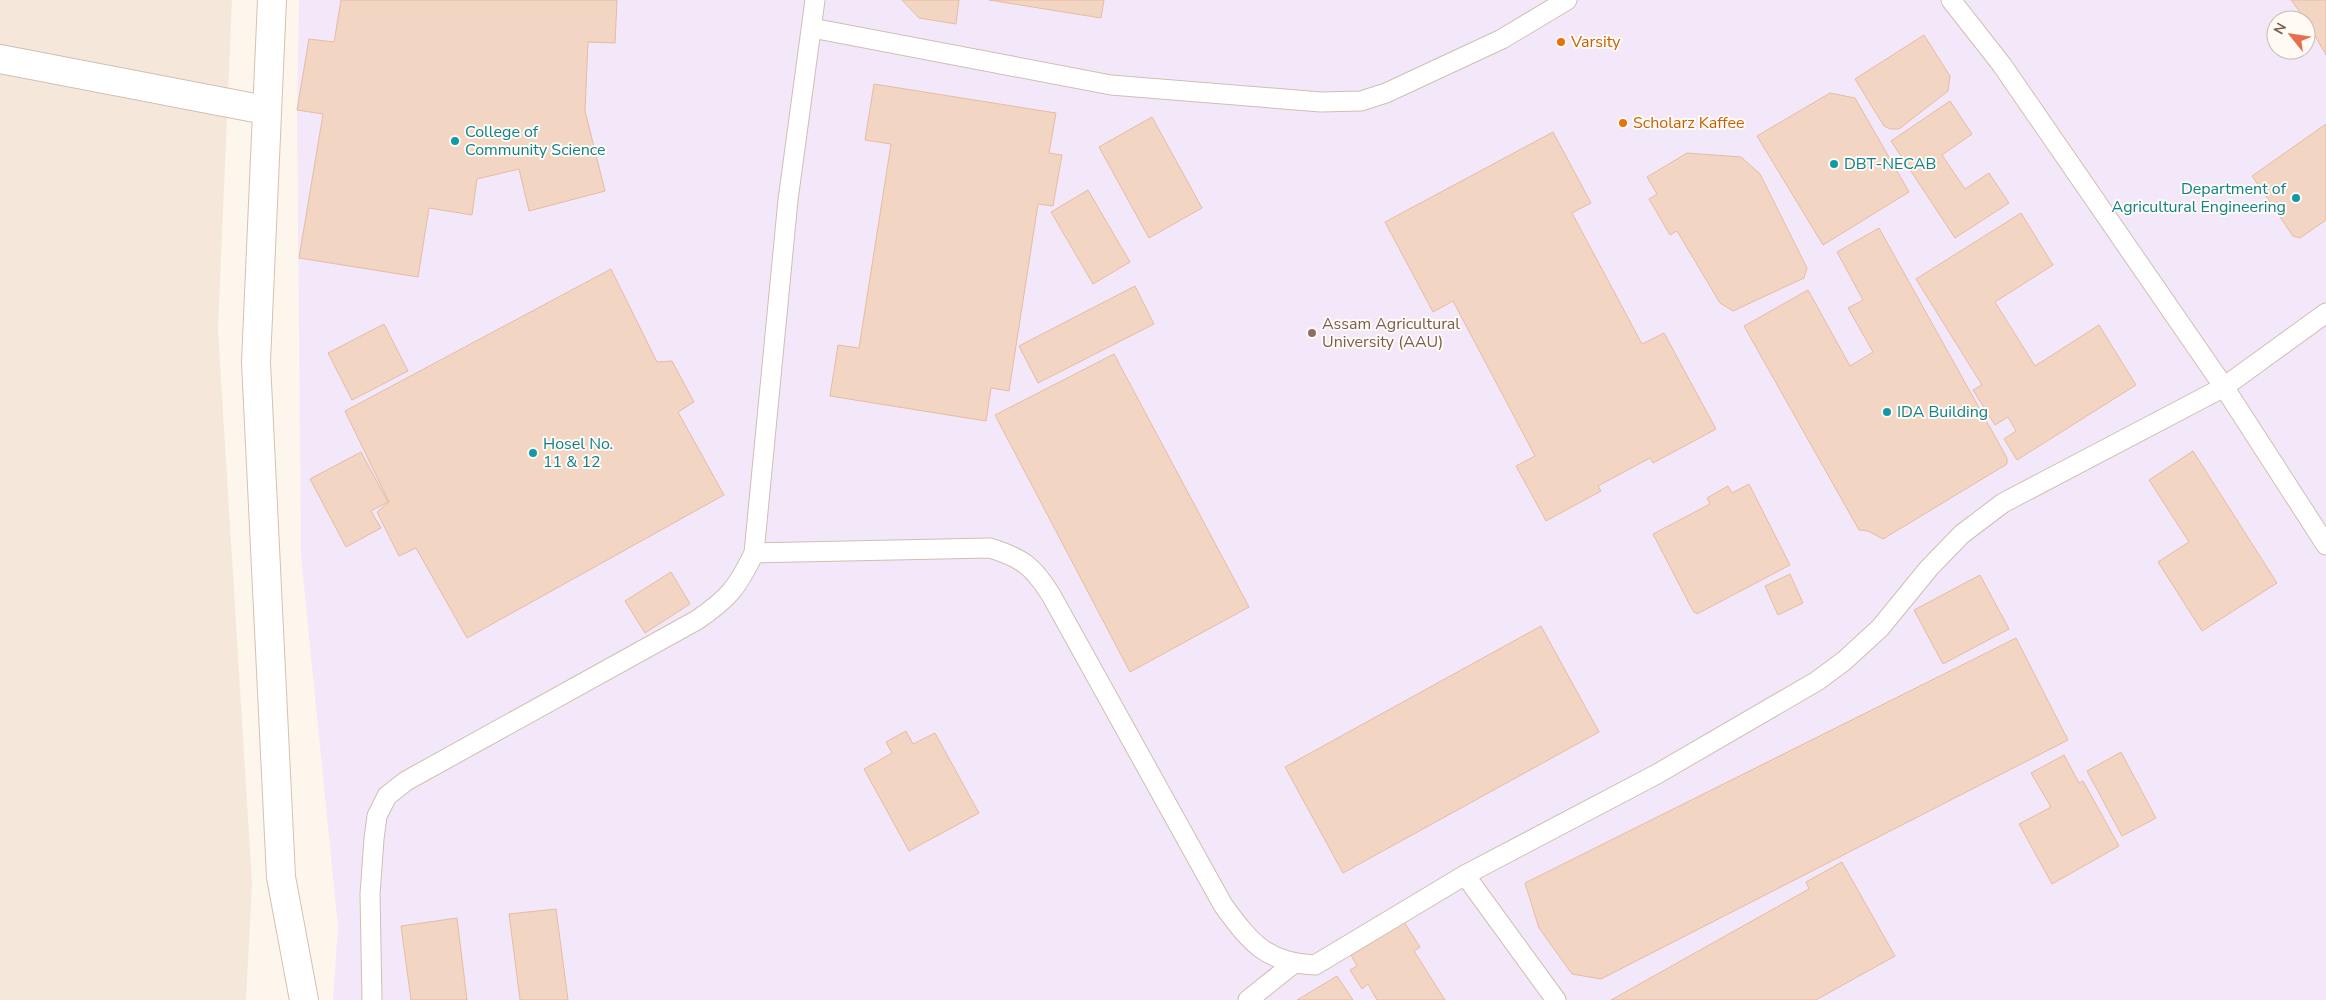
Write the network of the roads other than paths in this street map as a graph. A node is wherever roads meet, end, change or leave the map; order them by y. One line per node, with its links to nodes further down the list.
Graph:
1 (272, 0): 7 (main road)
2 (815, 0): 5 (lane)
3 (1567, 0): 5 (lane)
4 (1951, 0): 9 (lane)
5 (812, 28): 11 (lane)
6 (0, 59): 7 (main road)
7 (265, 110): 14 (main road)
8 (2326, 313): 9 (lane)
9 (2224, 387): 10 (lane); 12 (lane)
10 (2326, 545)
11 (754, 553): 13 (lane); 15 (lane)
12 (1465, 875): 13 (lane); 17 (lane)
13 (1293, 964): 16 (lane)
14 (304, 1000)
15 (372, 1000)
16 (1248, 1000)
17 (1556, 1000)

